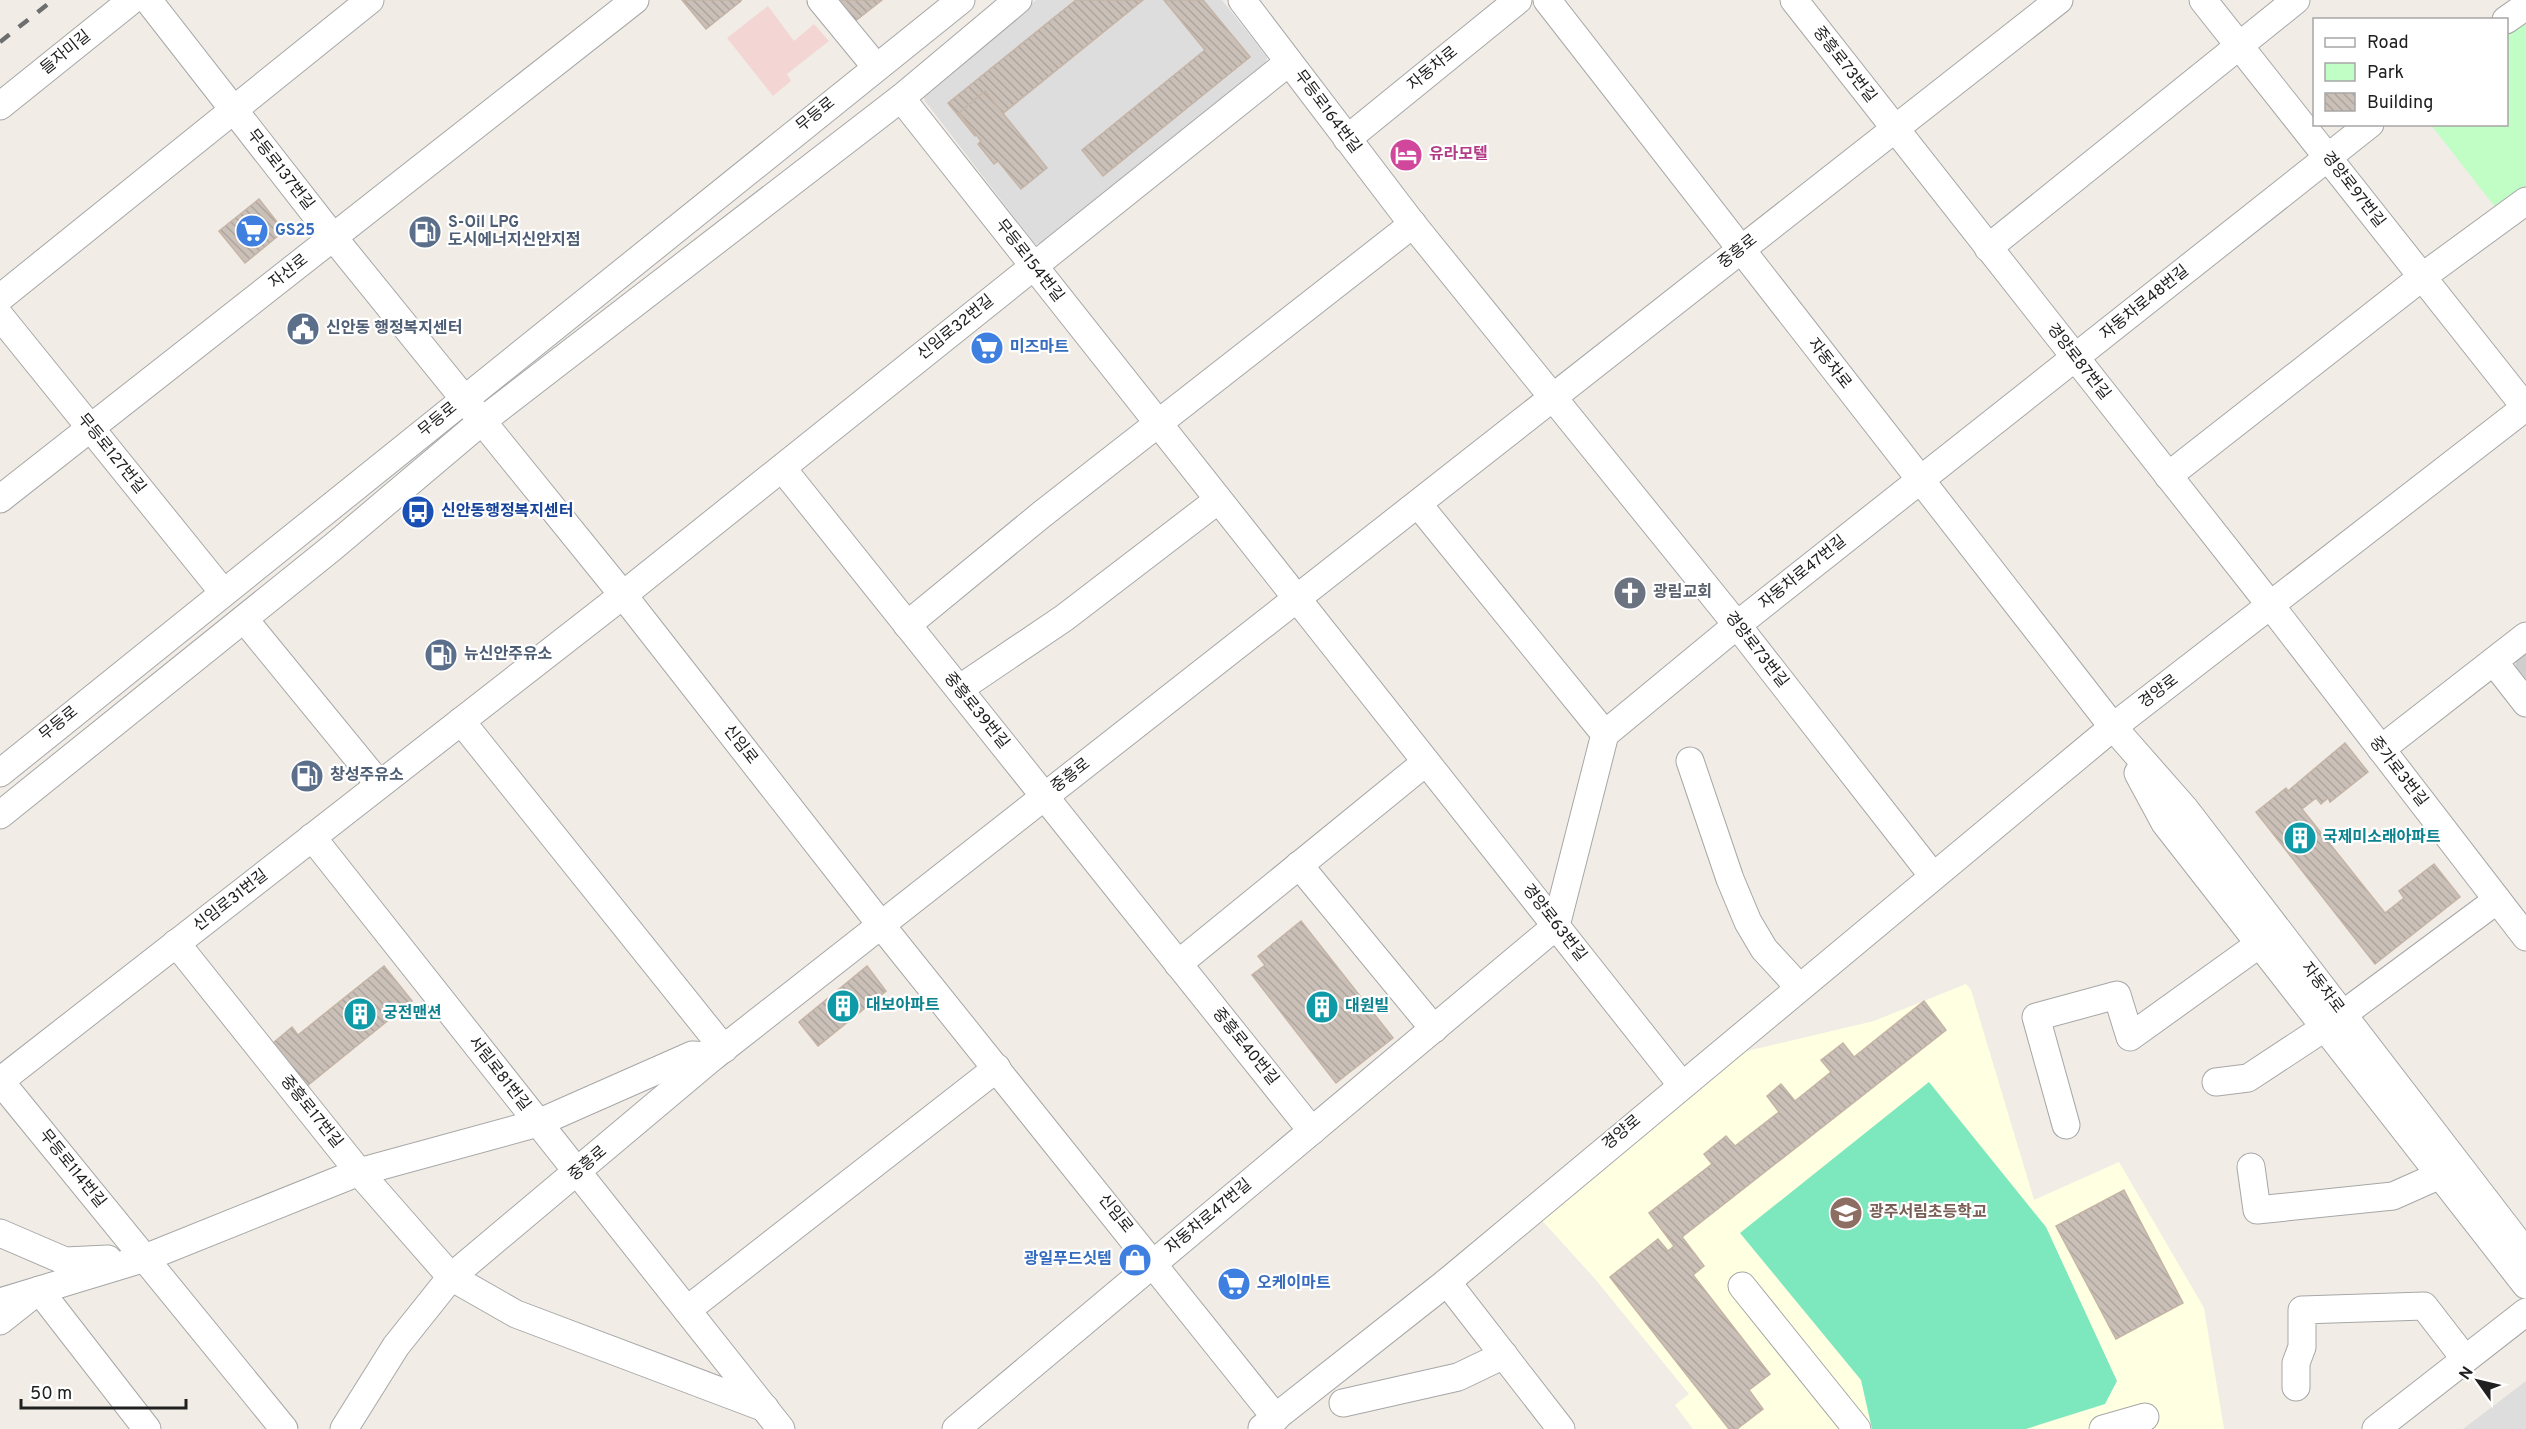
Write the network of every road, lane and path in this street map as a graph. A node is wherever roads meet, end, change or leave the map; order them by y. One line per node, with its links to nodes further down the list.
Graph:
1 (132, 0): 21 (street, 들자미길)
2 (148, 0): 22 (street, 무등로137번길)
3 (369, 0): 22 (street)
4 (635, 0): 29 (street, 자산로)
5 (821, 0): 19 (street)
6 (961, 0): 19 (street, 무등로)
7 (1018, 0): 20 (street, 무등로)
8 (1242, 0): 18 (street, 무등로164번길)
9 (1518, 0): 25 (street, 자동차로)
10 (1547, 0): 31 (street, 자동차로)
11 (1794, 0): 24 (street, 중흥로73번길)
12 (2059, 0): 24 (street, 중흥로)
13 (2202, 0): 17 (street, 경양로97번길)
14 (2296, 0): 17 (street)
15 (2526, 6): 16 (street)
16 (2508, 19)
17 (2238, 45): 26 (street, 경양로97번길); 30 (street)
18 (1289, 62): 25 (street, 무등로164번길); 32 (street, 신임로32번길)
19 (876, 67): 38 (street, 무등로)
20 (901, 98): 32 (street, 무등로154번길); 40 (street, 무등로)
21 (0, 106)
22 (233, 110): 29 (street, 무등로137번길); 34 (street)
23 (2367, 126): 26 (street, 자동차로48번길)
24 (1894, 129): 30 (street, 경양로87번길); 31 (street, 중흥로)
25 (1347, 139): 28 (street, 무등로164번길)
26 (2327, 157): 33 (street, 경양로97번길); 36 (street, 자동차로48번길)
27 (2526, 201): 33 (street)
28 (1413, 224): 37 (street, 무등로164번길); 41 (street)
29 (333, 237): 38 (street, 무등로137번길); 42 (street, 자산로)
30 (1988, 248): 36 (street, 경양로87번길)
31 (1741, 250): 37 (street, 중흥로); 45 (street, 자동차로)
32 (1033, 266): 41 (street, 무등로154번길); 43 (street, 신임로32번길)
33 (2422, 277): 39 (street, 경양로97번길); 44 (street)
34 (0, 298)
35 (0, 316): 42 (street, 무등로127번길)
36 (2075, 359): 44 (street, 경양로87번길); 45 (street, 자동차로48번길)
37 (1552, 398): 48 (street, 중흥로); 55 (street, 경양로73번길)
38 (463, 399): 40 (street, 무등로137번길); 49 (street, 무등로)
39 (2526, 407): 52 (street, 경양로)
40 (482, 422): 50 (street, 신임로); 53 (street, 무등로)
41 (1157, 424): 47 (street, 무등로154번길); 54 (street)
42 (90, 428): 46 (street, 자산로); 49 (street, 무등로127번길)
43 (782, 468): 50 (street, 신임로32번길); 54 (street, 중흥로39번길)
44 (2168, 476): 52 (street, 경양로87번길)
45 (1919, 481): 55 (street, 자동차로47번길); 61 (street, 자동차로)
46 (0, 499)
47 (1218, 500): 51 (street, 무등로154번길); 58 (street)
48 (1418, 504): 51 (street, 중흥로); 62 (street)
49 (222, 592): 66 (street, 무등로)
50 (623, 595): 60 (street, 신임로31번길); 74 (street, 신임로)
51 (1296, 599): 65 (street, 경양로63번길); 68 (street, 중흥로)
52 (2271, 606): 61 (street, 경양로); 63 (street, 중가로3번길)
53 (244, 619): 67 (street); 69 (street, 무등로)
54 (907, 625): 58 (street, 중흥로39번길)
55 (1737, 625): 62 (street, 자동차로47번길); 72 (street, 경양로73번길)
56 (2526, 636): 57 (street)
57 (2494, 662): 59 (street); 63 (street)
58 (959, 689): 68 (street, 중흥로39번길)
59 (2526, 703)
60 (461, 721): 67 (street, 신임로31번길); 83 (street)
61 (2113, 727): 72 (street, 경양로); 78 (street, 자동차로); 81 (street, 자동차로)
62 (1605, 734): 75 (street)
63 (2381, 749): 73 (street, 중가로3번길)
64 (1690, 761): 80 (street)
65 (1426, 762): 71 (street); 75 (street, 경양로63번길)
66 (0, 772)
67 (379, 784): 70 (street, 신임로31번길)
68 (1045, 797): 74 (street, 중흥로); 79 (street, 중흥로40번길)
69 (0, 815)
70 (312, 837): 77 (street, 신임로31번길); 88 (street, 서림로81번길)
71 (1299, 866): 79 (street); 82 (street)
72 (1933, 876): 80 (street, 경양로)
73 (2497, 900): 76 (street, 중가로3번길); 81 (street)
74 (881, 925): 83 (street, 중흥로); 84 (street, 신임로)
75 (1556, 926): 82 (street, 자동차로47번길); 87 (street, 경양로63번길)
76 (2526, 937)
77 (177, 943): 85 (street, 신임로31번길); 92 (street, 중흥로17번길)
78 (2258, 945): 81 (street, 자동차로); 89 (street)
79 (1178, 964): 90 (street, 중흥로40번길)
80 (1799, 987): 87 (street, 경양로)
81 (2333, 1022): 86 (street); 94 (street, 자동차로); 96 (street, 자동차로)
82 (1434, 1029): 90 (street, 자동차로47번길)
83 (719, 1053): 88 (street); 93 (street, 중흥로)
84 (997, 1068): 98 (street, 신임로); 105 (street)
85 (0, 1081): 97 (street, 무등로114번길)
86 (2216, 1082)
87 (1681, 1084): 100 (street, 경양로)
88 (538, 1123): 92 (street); 93 (street, 서림로81번길)
89 (2066, 1125)
90 (1312, 1131): 98 (street, 자동차로47번길)
91 (2251, 1167): 94 (street)
92 (359, 1172): 97 (street); 99 (street, 중흥로17번길)
93 (578, 1173): 99 (street, 중흥로); 105 (street, 서림로81번길)
94 (2438, 1176): 101 (street, 자동차로)
95 (0, 1233): 97 (street)
96 (2526, 1253)
97 (145, 1258): 103 (street); 116 (street, 무등로114번길)
98 (1154, 1263): 114 (street, 신임로); 119 (street, 자동차로47번길)
99 (451, 1277): 112 (street); 117 (street, 중흥로)
100 (1446, 1282): 108 (street); 114 (street, 경양로)
101 (2526, 1285)
102 (1742, 1286): 121 (street)
103 (39, 1290): 104 (street); 107 (street); 115 (street)
104 (0, 1302)
105 (687, 1310): 112 (street, 서림로81번길)
106 (2526, 1312): 109 (street)
107 (0, 1321)
108 (1504, 1355): 111 (street); 120 (street)
109 (2465, 1359): 110 (street); 123 (street)
110 (2296, 1387)
111 (1343, 1403)
112 (765, 1408): 118 (street, 서림로81번길)
113 (2145, 1417): 122 (street)
114 (1269, 1423)
115 (147, 1429)
116 (284, 1429)
117 (344, 1429)
118 (781, 1429)
119 (956, 1429)
120 (1561, 1429)
121 (1857, 1429)
122 (2103, 1429)
123 (2376, 1429)

